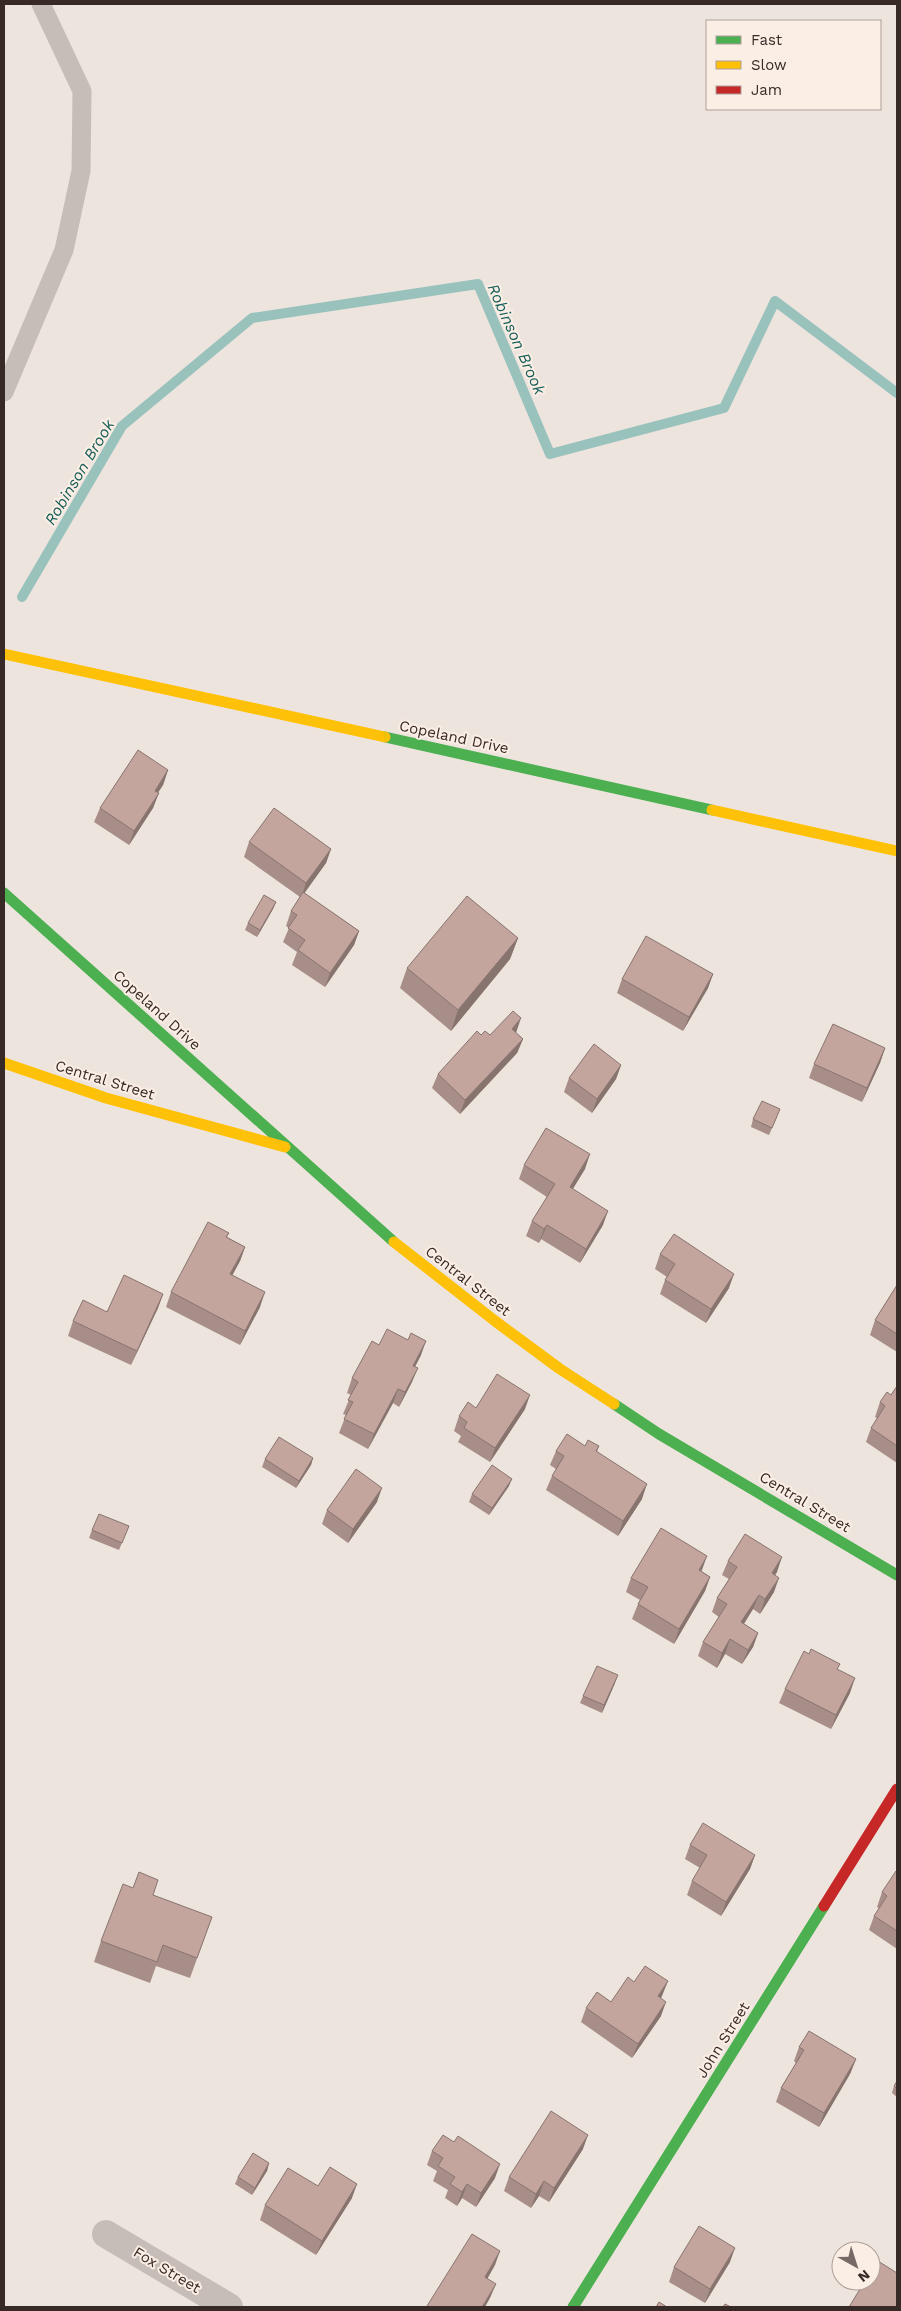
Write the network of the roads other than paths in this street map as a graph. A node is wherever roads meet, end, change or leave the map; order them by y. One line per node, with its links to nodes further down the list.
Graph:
1 (40, 4): 2 (lane)
2 (4, 392)
3 (4, 654): 4 (street, Copeland Drive)
4 (897, 851)
5 (4, 893): 7 (street, Copeland Drive)
6 (4, 1063): 7 (street, Central Street)
7 (290, 1148): 8 (street, Central Street)
8 (897, 1574)
9 (897, 1789): 12 (street, John Street)
10 (106, 2234): 11 (street, Fox Street)
11 (229, 2307)
12 (574, 2307)

